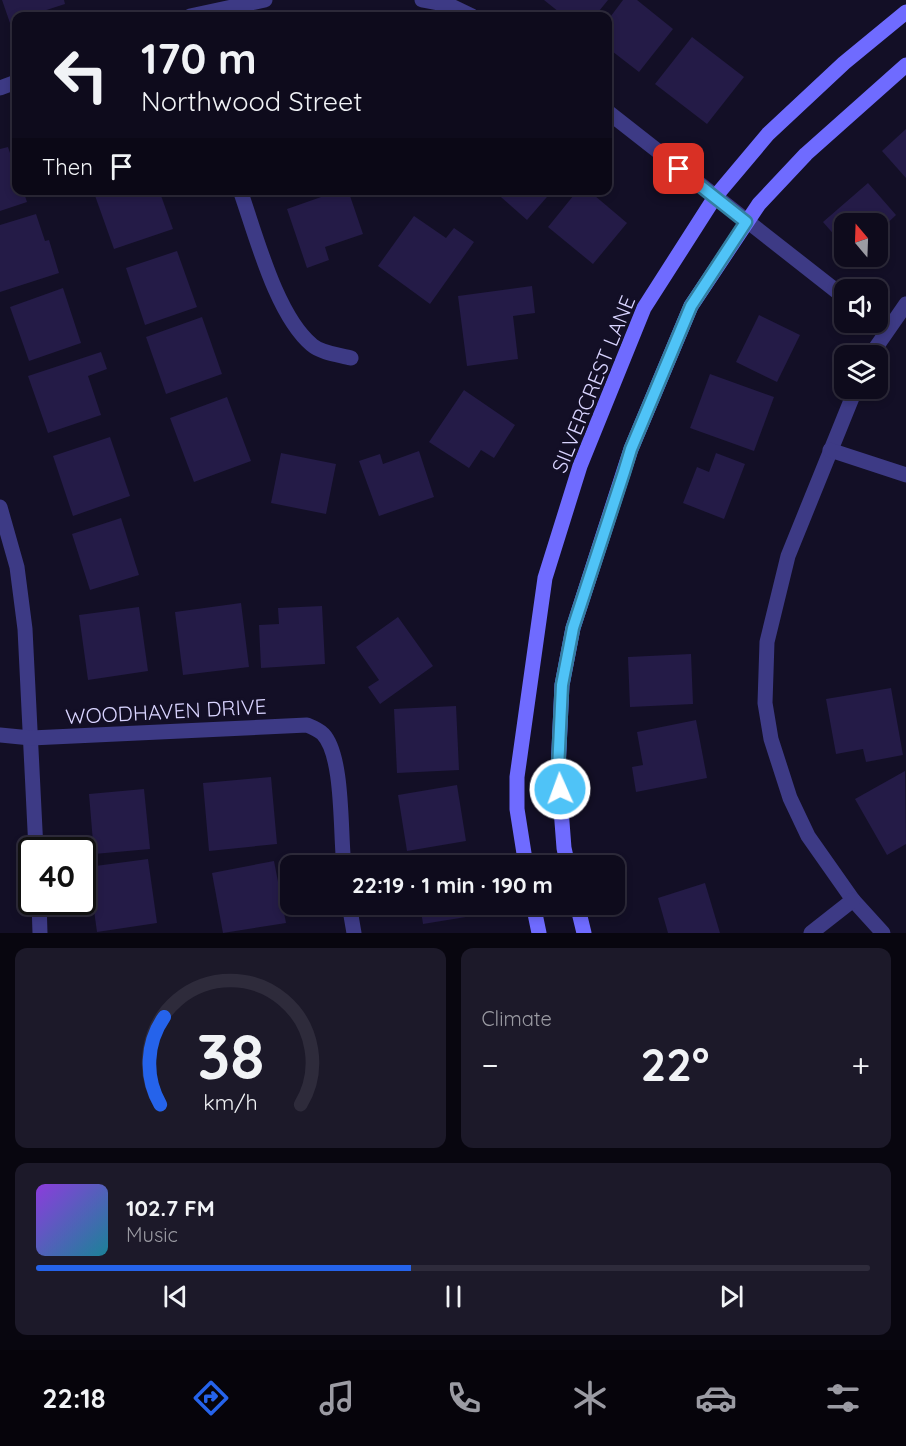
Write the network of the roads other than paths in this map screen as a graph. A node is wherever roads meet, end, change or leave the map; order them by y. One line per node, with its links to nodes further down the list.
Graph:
1 (265, 0): 4 (street)
2 (422, 0): 3 (street)
3 (451, 3): 5 (street)
4 (209, 12)
5 (466, 12)
6 (906, 12): 10 (street, SILVERCREST LANE)
7 (906, 65): 11 (street)
8 (612, 115): 10 (street)
9 (242, 195): 15 (street)
10 (715, 197): 11 (street); 24 (street, SILVERCREST LANE)
11 (746, 222): 12 (street); 25 (street)
12 (834, 289)
13 (906, 304): 14 (street)
14 (888, 320)
15 (351, 358)
16 (851, 399): 17 (street)
17 (830, 450): 18 (street); 26 (street)
18 (906, 474)
19 (0, 507): 21 (street)
20 (0, 735): 21 (street, WOODHAVEN DRIVE)
21 (31, 738): 22 (street); 23 (street, WOODHAVEN DRIVE)
22 (35, 837)
23 (343, 855)
24 (524, 855)
25 (566, 855)
26 (853, 900): 35 (street); 36 (street)
27 (39, 915): 31 (street)
28 (350, 915): 32 (street)
29 (535, 915): 33 (street)
30 (580, 915): 34 (street)
31 (40, 933)
32 (354, 933)
33 (539, 933)
34 (584, 933)
35 (811, 933)
36 (883, 933)

